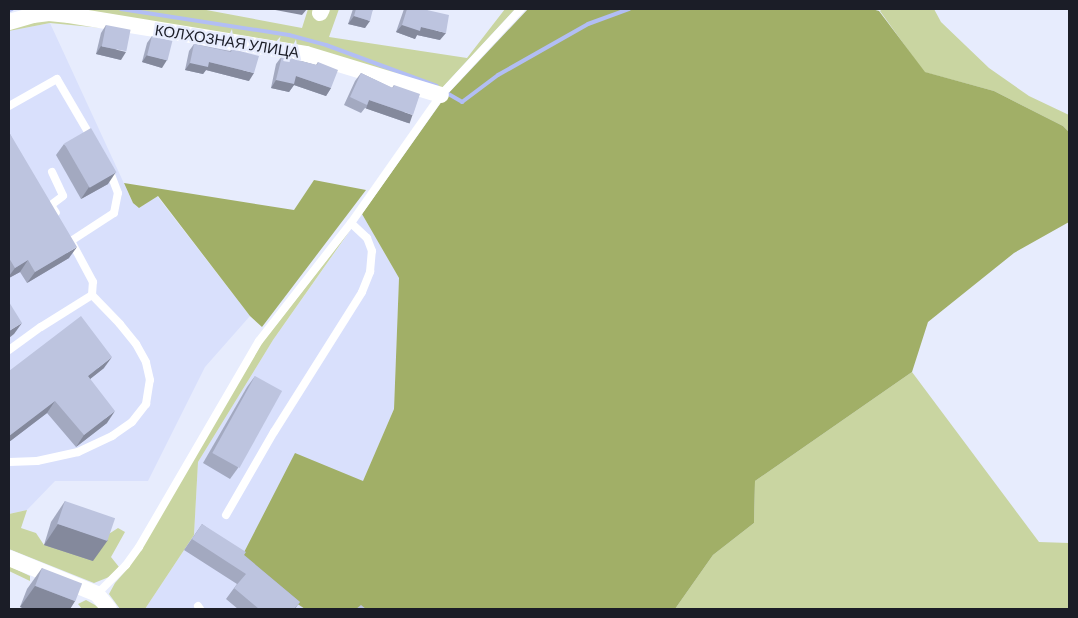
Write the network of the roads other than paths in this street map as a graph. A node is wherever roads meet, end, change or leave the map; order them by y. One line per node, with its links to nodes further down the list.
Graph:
1 (521, 9): 3 (lane)
2 (9, 22): 3 (street, КОЛХОЗНАЯ УЛИЦА)
3 (441, 95): 9 (lane)
4 (9, 106): 5 (lane)
5 (95, 146)
6 (105, 162): 10 (lane)
7 (52, 172): 8 (lane)
8 (59, 220)
9 (351, 223): 13 (lane); 15 (lane)
10 (92, 295): 11 (lane); 12 (lane)
11 (9, 350)
12 (9, 462)
13 (226, 515)
14 (9, 558): 15 (street)
15 (97, 594): 16 (street)
16 (110, 609)

